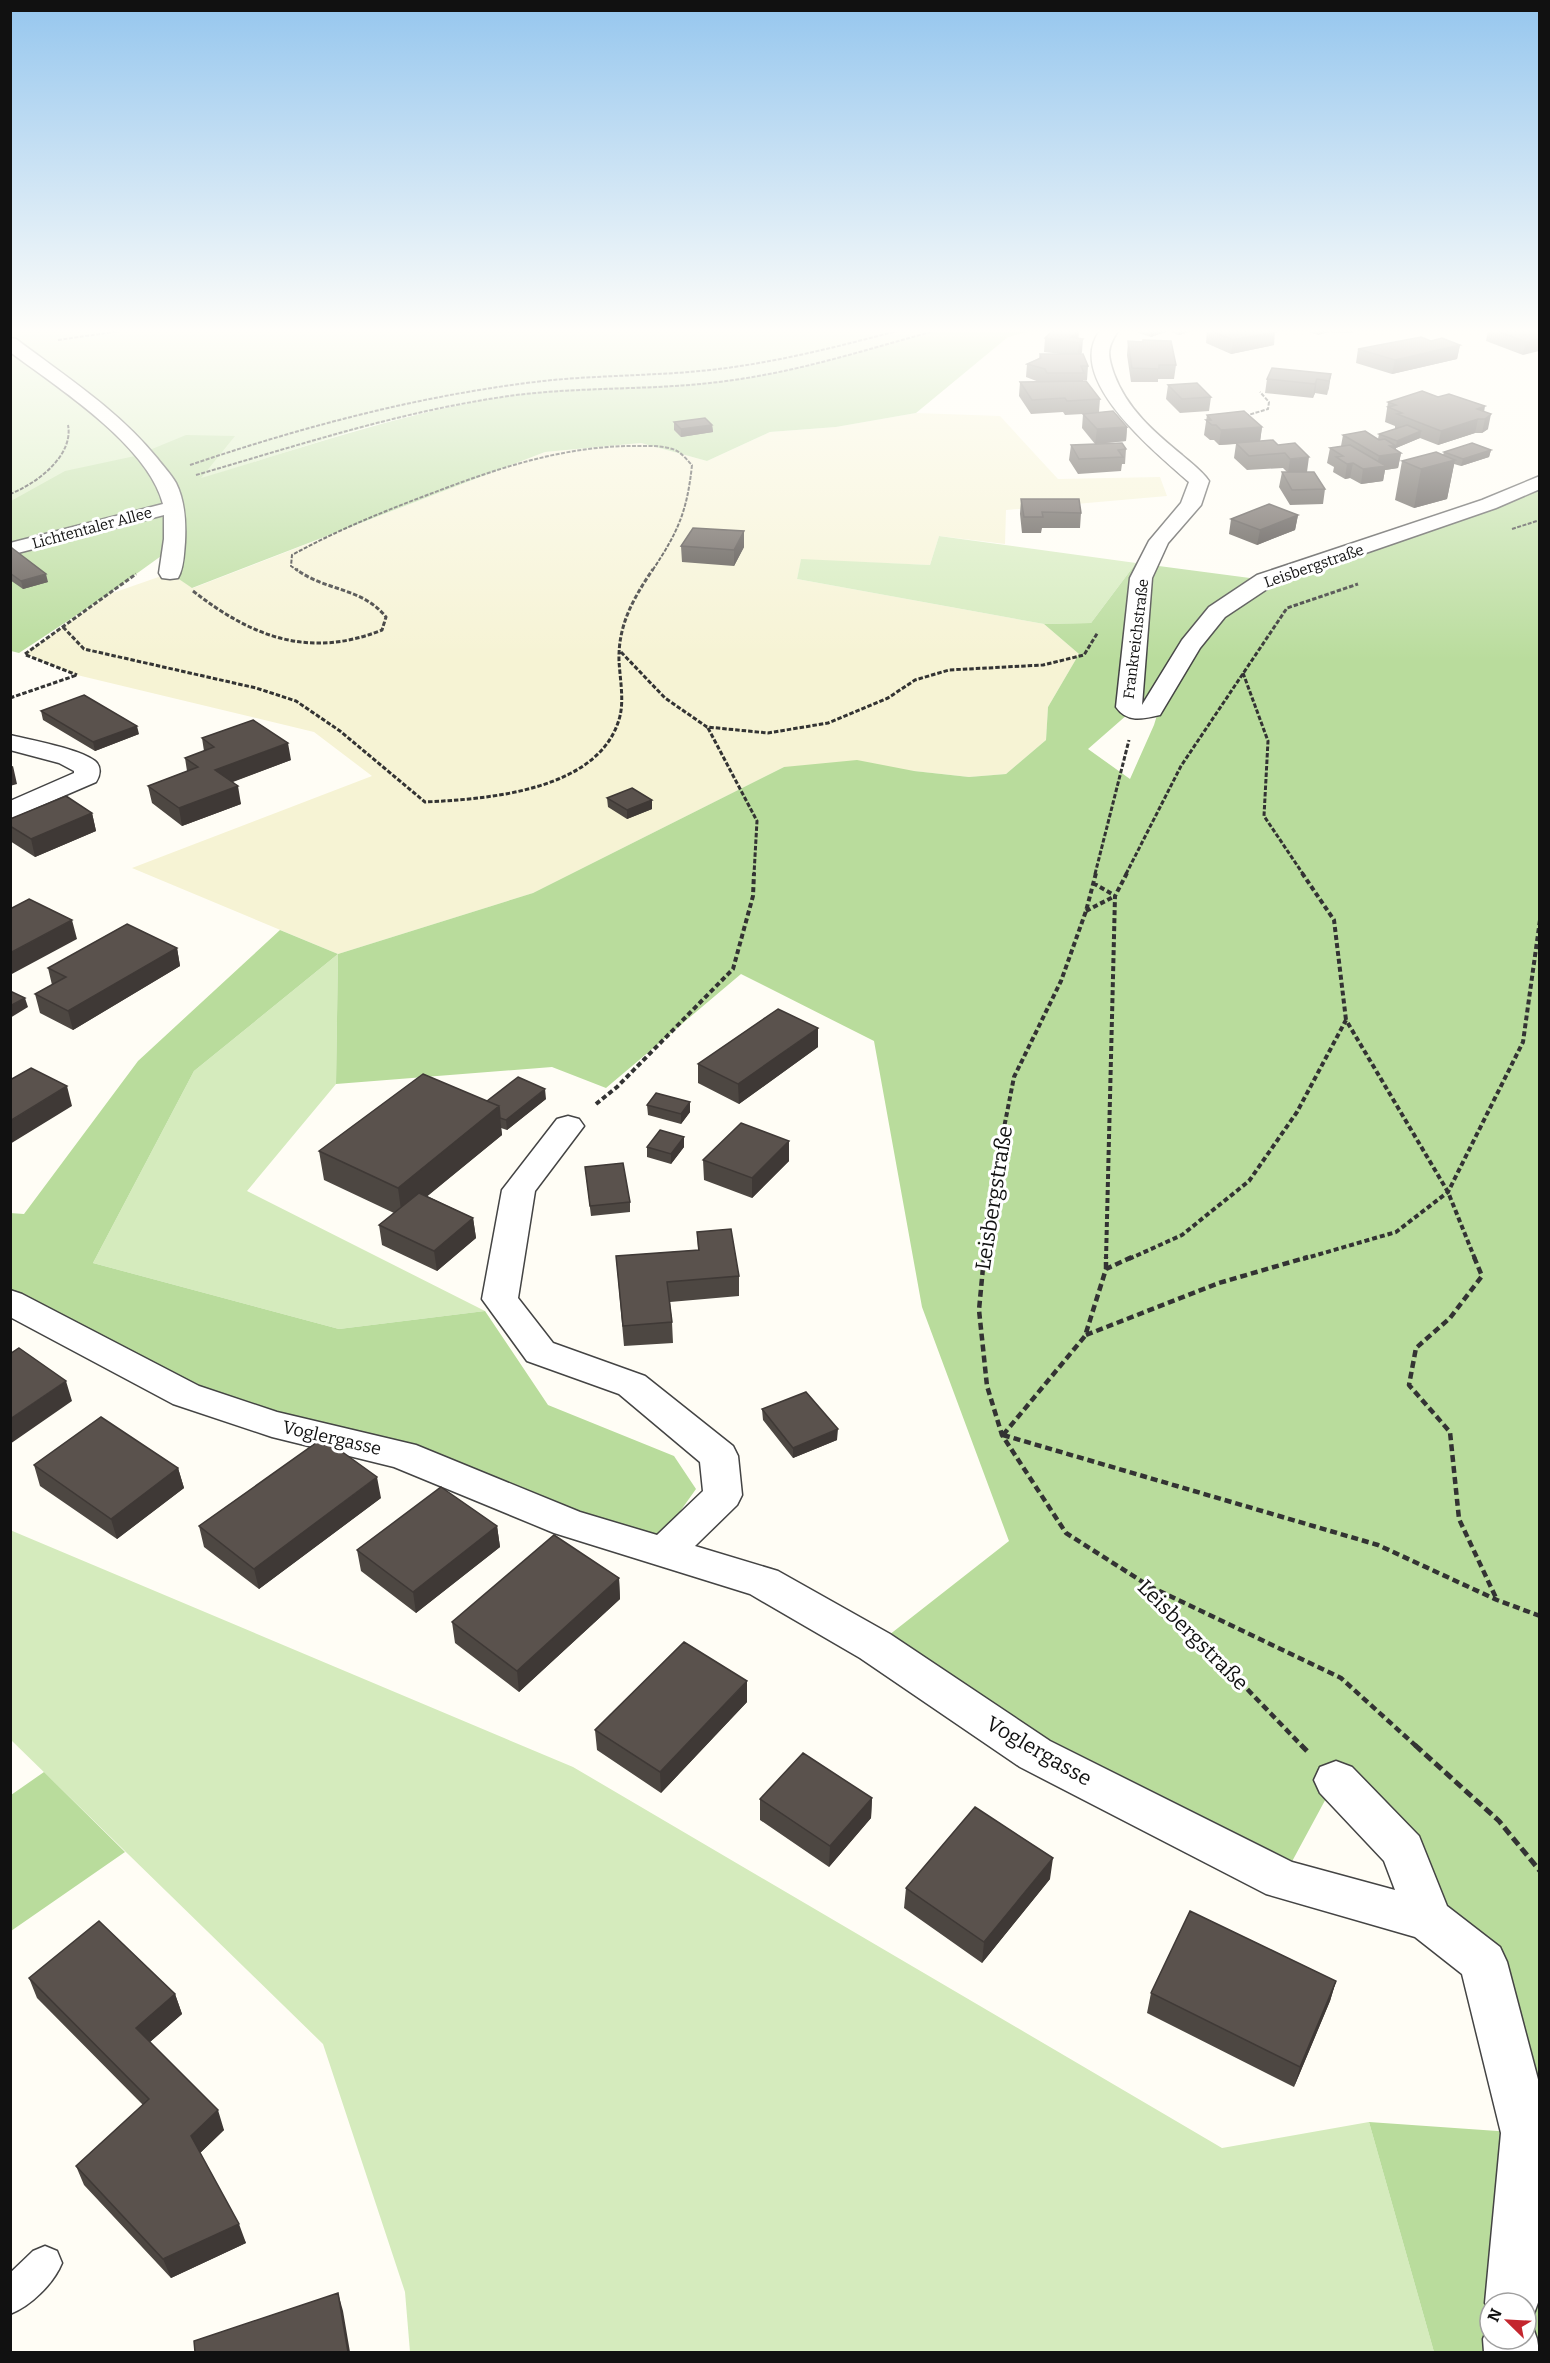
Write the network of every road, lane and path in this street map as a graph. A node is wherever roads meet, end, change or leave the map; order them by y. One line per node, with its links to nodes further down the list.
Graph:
1 (68, 441): 8 (path)
2 (133, 441): 6 (street, Lichtentaler Allee)
3 (263, 441): 6 (path)
4 (312, 441): 6 (path)
5 (1153, 441): 16 (street, Frankreichstraße)
6 (164, 480): 9 (street, Lichtentaler Allee)
7 (1539, 482): 21 (street, Leisbergstraße)
8 (10, 494)
9 (173, 507): 12 (street, Lichtentaler Allee); 13 (street, Lichtentaler Allee)
10 (1539, 520): 11 (path)
11 (1509, 531)
12 (176, 545): 14 (street, Lichtentaler Allee); 17 (path)
13 (10, 549)
14 (170, 573): 18 (path)
15 (1362, 582): 19 (path)
16 (1136, 619): 21 (street, Frankreichstraße); 22 (path)
17 (63, 627): 18 (path); 20 (path)
18 (621, 652): 22 (path)
19 (1243, 672): 27 (path); 30 (path)
20 (10, 698)
21 (1138, 713)
22 (707, 728): 31 (path)
23 (1130, 736): 26 (path, Leisbergstraße)
24 (10, 742): 25 (street)
25 (10, 811)
26 (1093, 883): 27 (path); 28 (path, Leisbergstraße)
27 (1115, 896): 28 (path); 33 (path)
28 (1086, 911): 36 (path, Leisbergstraße)
29 (1539, 920): 32 (path)
30 (1346, 1020): 32 (path); 33 (path)
31 (568, 1126): 37 (street)
32 (1448, 1192): 35 (path); 39 (path)
33 (1106, 1269): 35 (path)
34 (10, 1302): 37 (street, Voglergasse)
35 (1085, 1336): 36 (path)
36 (1002, 1435): 38 (path, Leisbergstraße); 39 (path)
37 (664, 1552): 43 (street, Voglergasse)
38 (1146, 1584): 41 (path, Leisbergstraße); 42 (path)
39 (1497, 1600): 40 (path)
40 (1539, 1616)
41 (1336, 1780): 43 (street)
42 (1539, 1871)
43 (1429, 1920): 45 (street)
44 (45, 2263): 46 (lane)
45 (1513, 2291)
46 (10, 2297)

